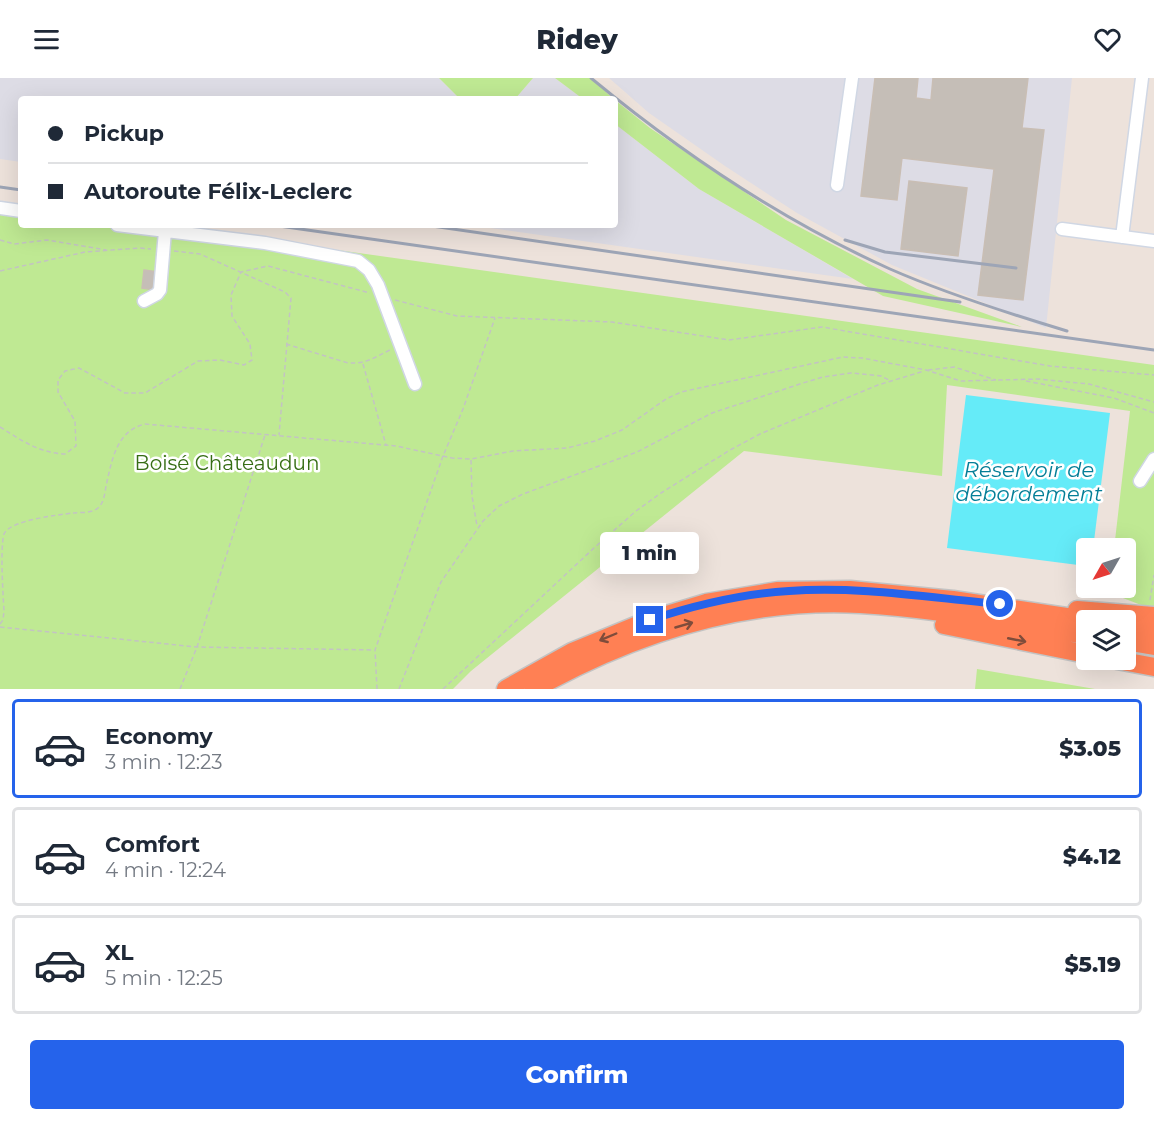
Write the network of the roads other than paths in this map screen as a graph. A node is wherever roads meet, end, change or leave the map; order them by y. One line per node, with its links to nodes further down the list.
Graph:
1 (852, 78): 3 (street)
2 (1142, 78): 9 (street)
3 (837, 185)
4 (0, 208): 5 (street)
5 (18, 211)
6 (141, 228): 8 (street)
7 (1062, 229): 9 (street)
8 (165, 231): 11 (street); 12 (street)
9 (1122, 237): 10 (street)
10 (1154, 241)
11 (144, 301)
12 (415, 384)
13 (1154, 459): 14 (street)
14 (1140, 481)
15 (953, 600): 17 (highway); 18 (highway); 27 (highway, one-way to 27)
16 (836, 603): 21 (highway); 24 (highway, one-way to 24); 28 (highway, one-way to 16)
17 (1152, 609)
18 (1076, 618)
19 (1136, 628): 20 (highway)
20 (1154, 631)
21 (1076, 634)
22 (1136, 644): 23 (highway)
23 (1154, 646)
24 (1076, 652)
25 (1136, 664): 26 (highway)
26 (1154, 667)
27 (506, 689)
28 (534, 689)

